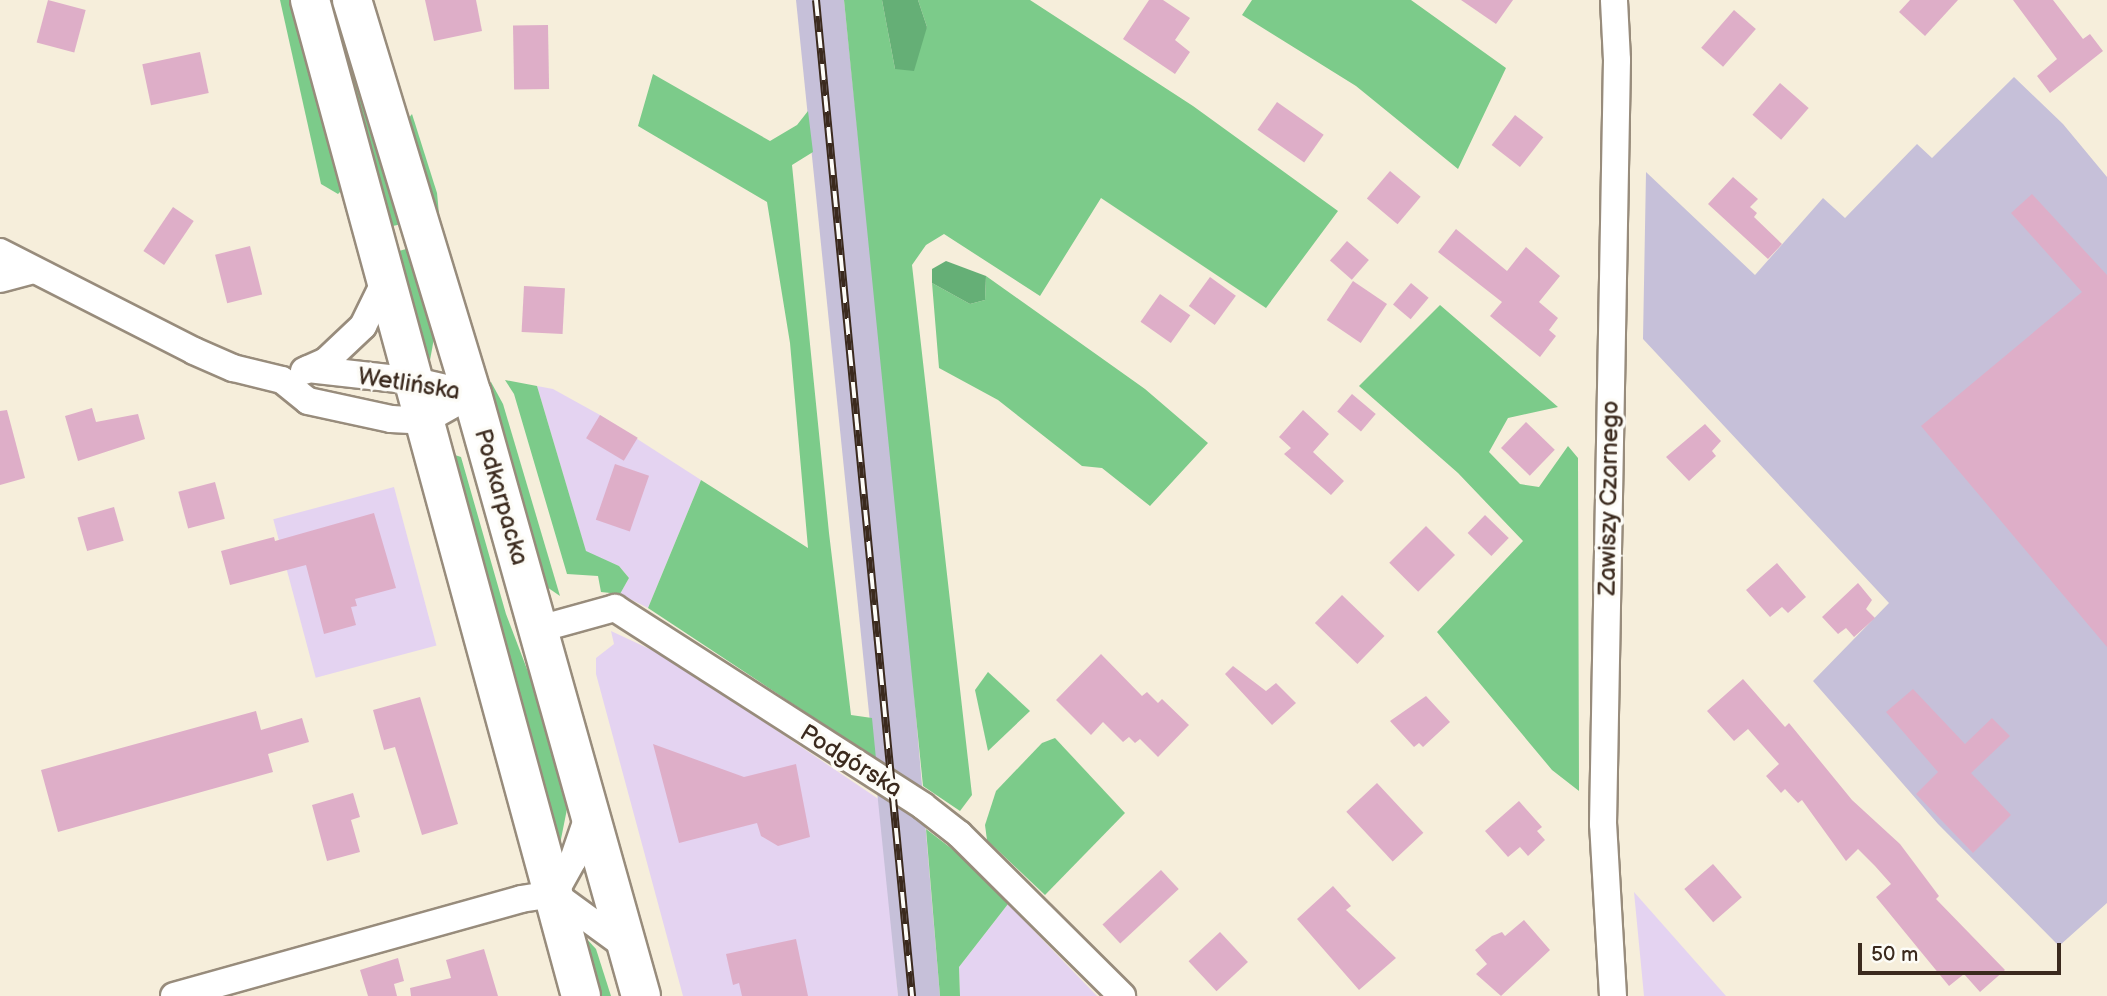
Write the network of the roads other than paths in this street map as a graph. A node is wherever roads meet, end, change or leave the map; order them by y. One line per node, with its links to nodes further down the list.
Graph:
1 (310, 0): 7 (main road)
2 (352, 0): 11 (main road, Podkarpacka)
3 (1614, 0): 21 (street, Zawiszy Czarnego)
4 (0, 252): 5 (street, Wetlińska)
5 (34, 270): 6 (street); 9 (street, Wetlińska)
6 (0, 279)
7 (386, 279): 8 (street, Wetlińska); 10 (main road)
8 (308, 369): 9 (street, Wetlińska); 10 (street, Wetlińska)
9 (282, 380): 12 (street, Wetlińska)
10 (415, 381): 11 (street, Wetlińska); 12 (main road)
11 (472, 394): 12 (street, Wetlińska); 13 (main road, Podkarpacka)
12 (424, 421): 15 (main road)
13 (539, 629): 14 (main road, Podkarpacka); 20 (street, Podgórska)
14 (590, 811): 15 (street); 16 (main road, Podkarpacka)
15 (554, 894): 16 (street); 17 (street); 18 (main road)
16 (629, 949): 19 (main road, Podkarpacka)
17 (174, 996)
18 (581, 996)
19 (641, 996)
20 (1122, 996)
21 (1613, 996)

